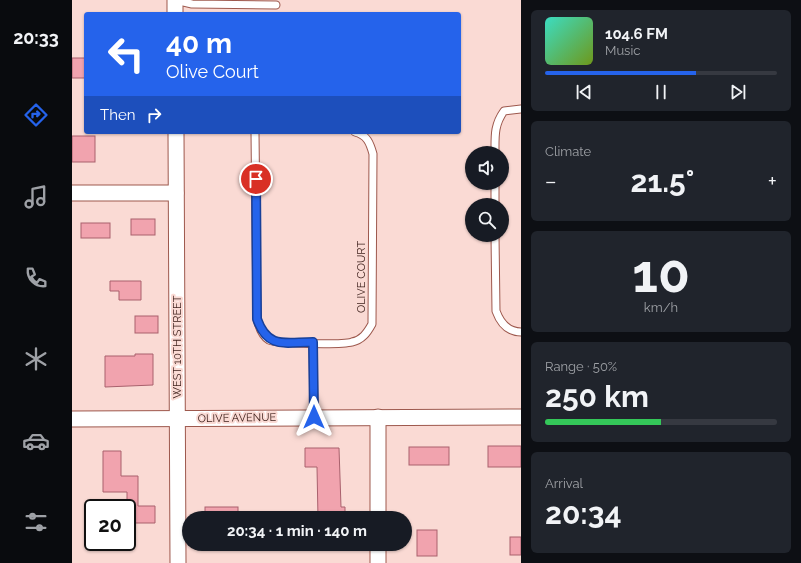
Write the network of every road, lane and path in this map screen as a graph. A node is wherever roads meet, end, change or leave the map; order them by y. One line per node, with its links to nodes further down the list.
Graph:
1 (174, 0): 2 (lane); 3 (street)
2 (276, 5)
3 (175, 12)
4 (521, 109): 8 (lane)
5 (176, 134): 10 (street, WEST 10TH STREET)
6 (255, 134): 13 (lane, OLIVE COURT)
7 (361, 134): 13 (lane, OLIVE COURT)
8 (495, 146)
9 (72, 192): 10 (street)
10 (176, 193): 18 (street, WEST 10TH STREET)
11 (495, 242): 12 (lane)
12 (521, 332)
13 (313, 342): 14 (lane)
14 (314, 417): 15 (street, OLIVE AVENUE); 18 (street, OLIVE AVENUE)
15 (378, 417): 16 (street, OLIVE AVENUE); 19 (street)
16 (521, 417)
17 (72, 419): 18 (street, OLIVE AVENUE)
18 (178, 419): 21 (street, WEST 10TH STREET)
19 (378, 511)
20 (378, 551): 22 (street)
21 (178, 563)
22 (378, 563)

